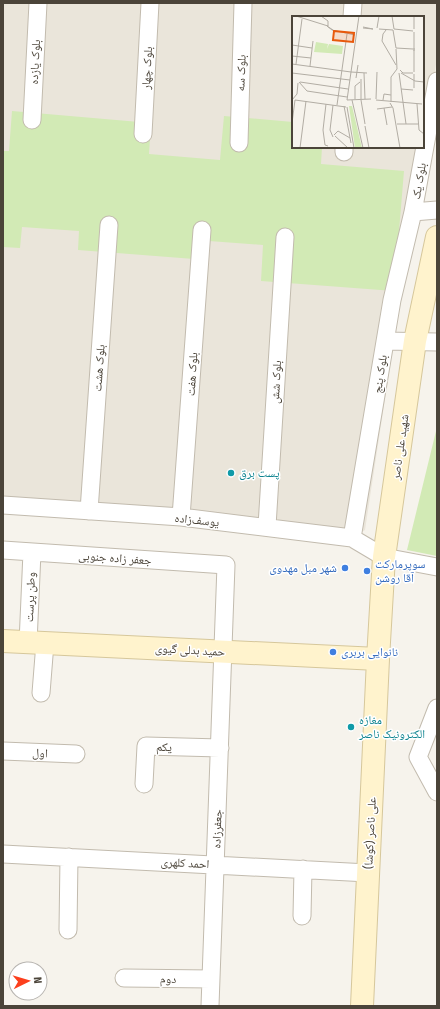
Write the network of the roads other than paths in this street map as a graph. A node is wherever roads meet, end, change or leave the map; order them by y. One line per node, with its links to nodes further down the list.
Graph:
1 (38, 3): 7 (street, بلوک یازده)
2 (150, 3): 8 (street, بلوک چهار)
3 (243, 3): 9 (street, بلوک سه)
4 (353, 3): 5 (street)
5 (352, 16)
6 (437, 81): 11 (street, بلوک یک)
7 (32, 120)
8 (143, 134)
9 (240, 143)
10 (437, 210): 11 (street)
11 (414, 212): 16 (street, بلوک پنج)
12 (109, 225): 20 (street, بلوک هشت)
13 (202, 230): 21 (street, بلوک هفت)
14 (285, 237): 22 (street, بلوک شش)
15 (437, 237): 17 (street, شهید علی ناصر)
16 (385, 341): 17 (street); 23 (street, بلوک پنج)
17 (415, 341): 18 (street); 26 (street, شهید علی ناصر)
18 (437, 342)
19 (3, 505): 20 (street, یوسف‌زاده)
20 (89, 511): 21 (street, یوسف‌زاده)
21 (181, 517): 22 (street, یوسف‌زاده)
22 (267, 526): 23 (street, یوسف‌زاده)
23 (352, 538): 26 (street, یوسف‌زاده)
24 (3, 550): 25 (street, جعفر زاده جنوبی)
25 (32, 552): 27 (street, جعفر زاده جنوبی); 30 (street, وطن پرست)
26 (384, 557): 28 (street); 32 (street, شهید علی ناصر)
27 (226, 565): 31 (street, جعفرزاده)
28 (437, 567)
29 (3, 641): 30 (street, حمید بدلی گیوی)
30 (36, 643): 31 (street, حمید بدلی گیوی); 33 (street)
31 (224, 652): 32 (street, حمید بدلی گیوی); 35 (street, جعفرزاده)
32 (378, 660): 44 (street, علی ناصر (کوشا))
33 (41, 692)
34 (437, 708): 39 (street)
35 (220, 748): 38 (street, یکم); 42 (street, جعفرزاده)
36 (3, 751): 37 (street, اول)
37 (76, 754)
38 (144, 784)
39 (437, 792)
40 (3, 854): 41 (street, احمد کلهری)
41 (69, 857): 42 (street, احمد کلهری); 46 (street)
42 (216, 865): 43 (street, احمد کلهری); 48 (street, جعفرزاده)
43 (303, 869): 44 (street, احمد کلهری); 45 (street)
44 (368, 873): 50 (street, علی ناصر (کوشا))
45 (302, 916)
46 (68, 930)
47 (124, 978): 48 (street, دوم)
48 (211, 979): 49 (street, جعفرزاده)
49 (210, 1006)
50 (362, 1006)

